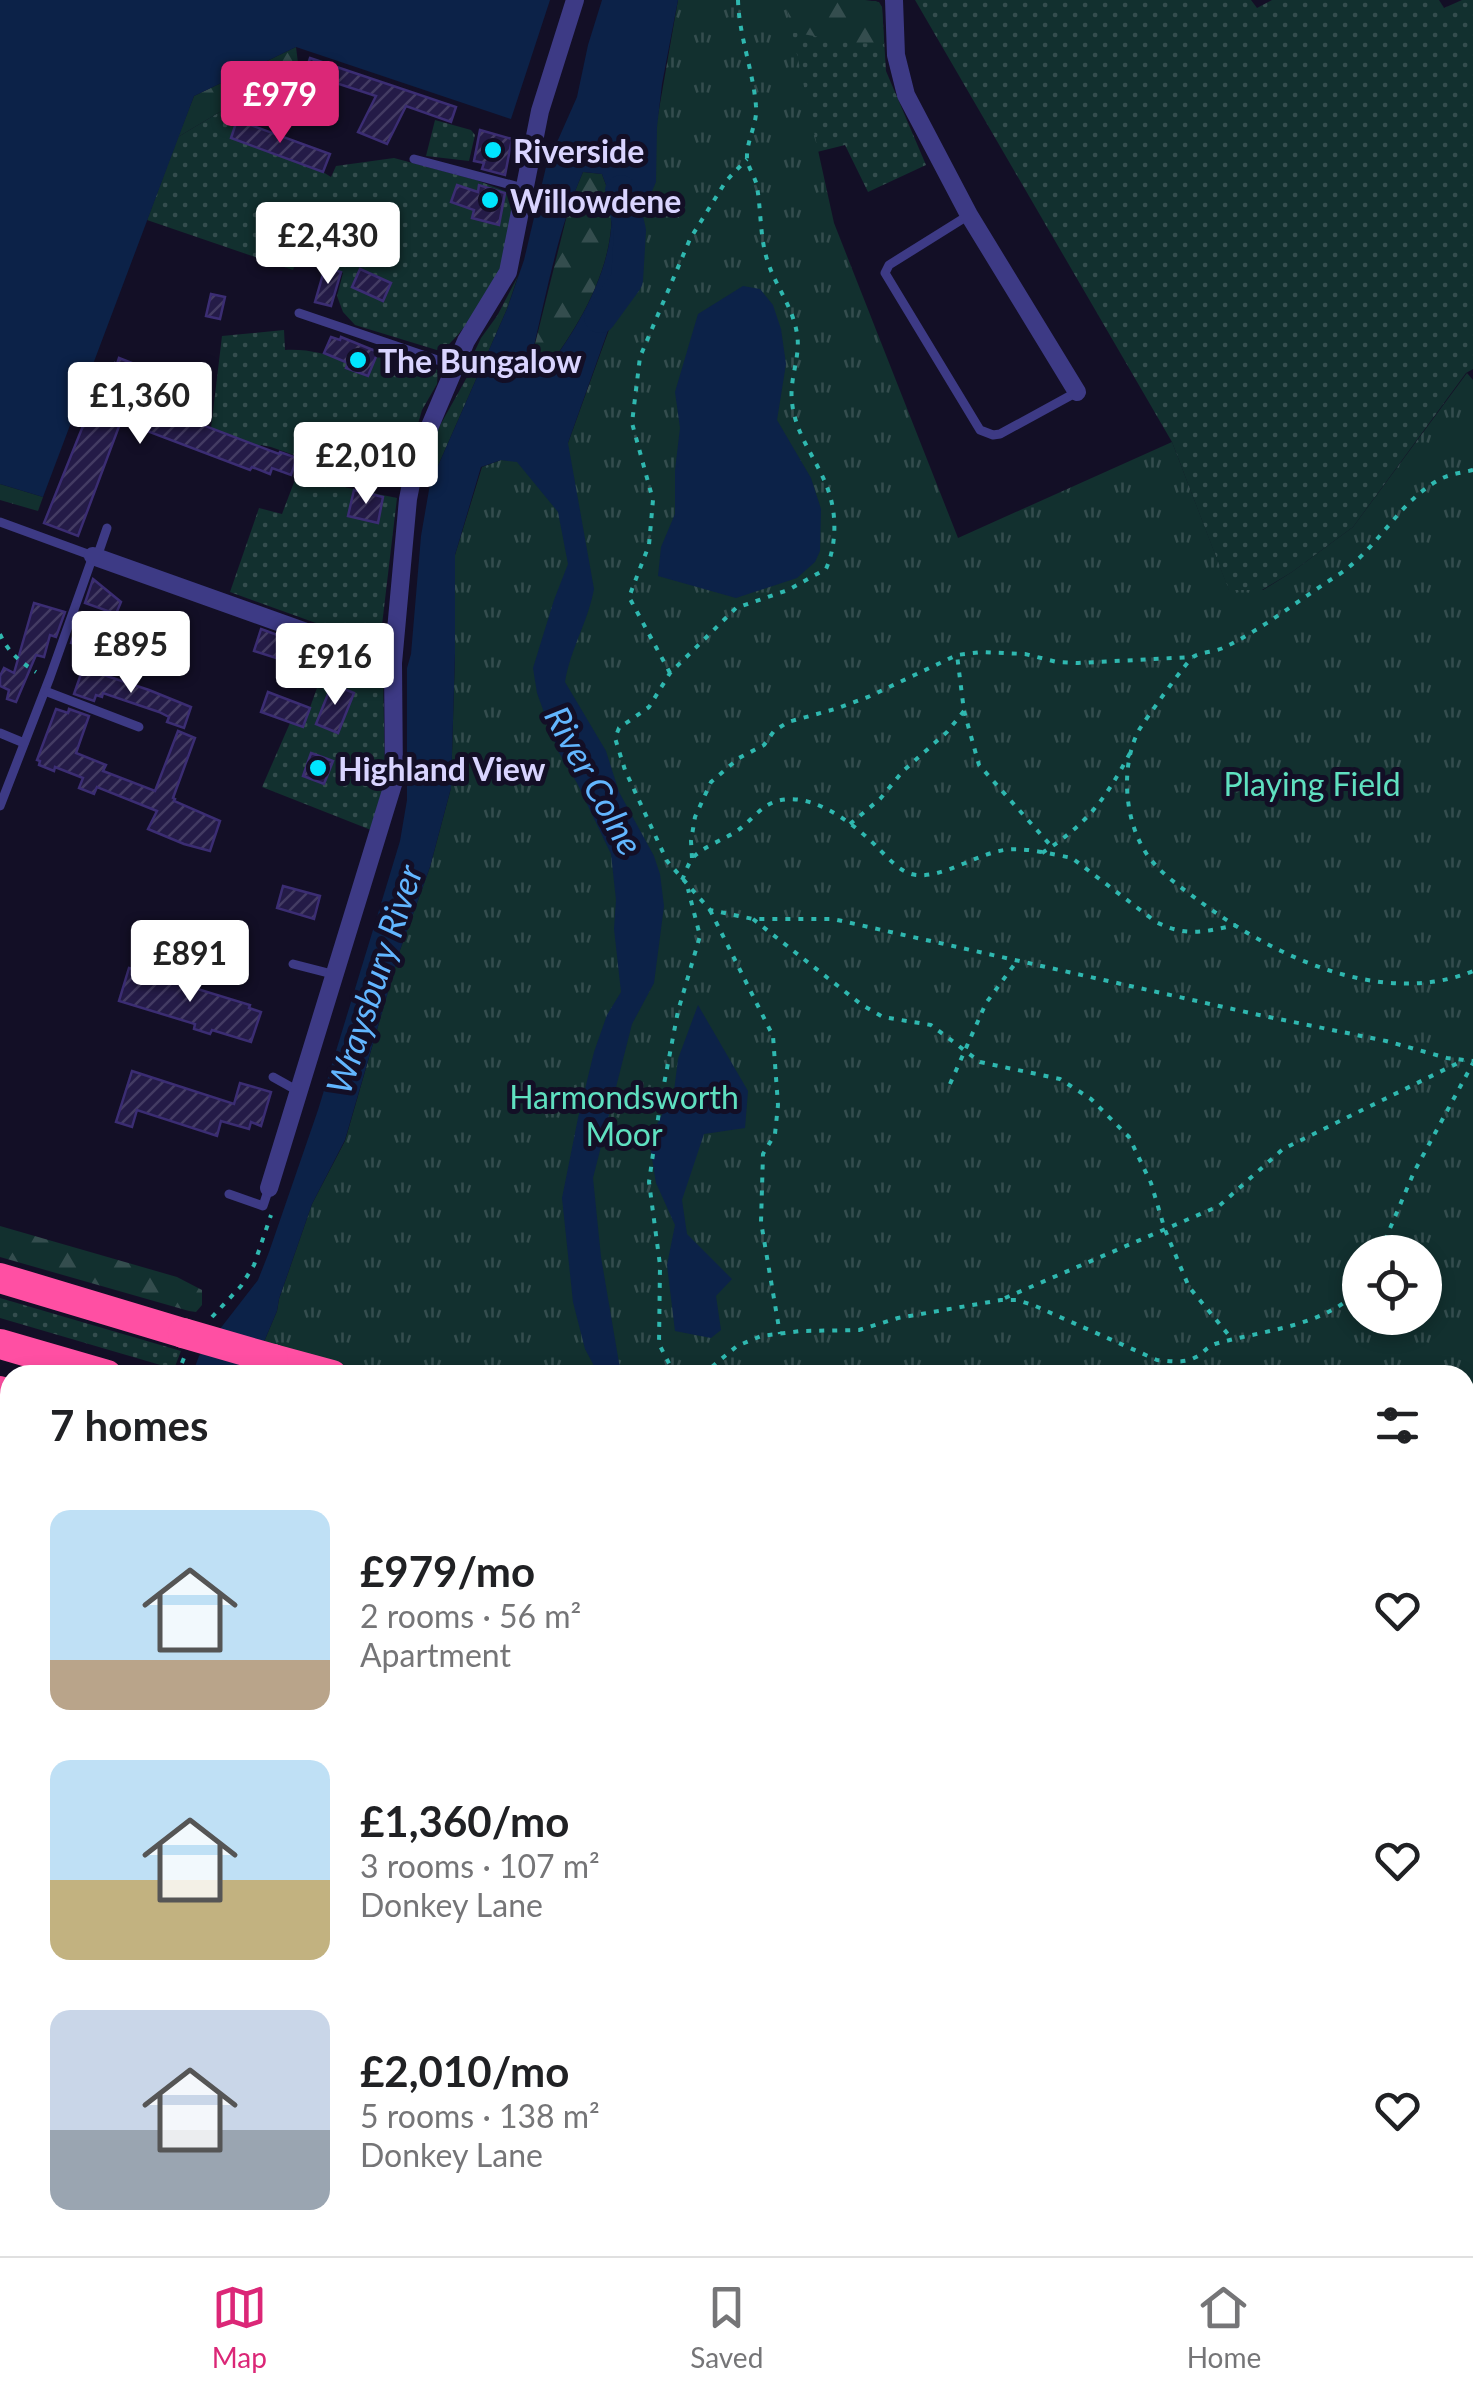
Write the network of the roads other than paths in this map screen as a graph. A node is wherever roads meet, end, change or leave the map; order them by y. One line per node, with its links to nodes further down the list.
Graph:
1 (574, 0): 4 (street)
2 (894, 0): 5 (street)
3 (414, 159): 4 (lane)
4 (526, 188): 7 (street)
5 (969, 215): 8 (street); 8 (lane)
6 (300, 314): 7 (lane)
7 (455, 366): 12 (street)
8 (1077, 392)
9 (0, 522): 11 (lane)
10 (108, 528): 11 (lane)
11 (95, 556): 12 (street); 13 (lane)
12 (393, 664): 19 (street)
13 (45, 690): 14 (lane); 16 (lane)
14 (139, 728)
15 (0, 732): 16 (lane)
16 (24, 743): 17 (lane)
17 (0, 806)
18 (293, 964): 19 (lane)
19 (336, 975): 21 (street)
20 (273, 1077): 21 (lane)
21 (300, 1092): 22 (street)
22 (269, 1188): 23 (lane)
23 (229, 1194)
24 (0, 1278): 27 (highway, bridge)
25 (0, 1344): 26 (highway)
26 (72, 1365)
27 (295, 1365)

